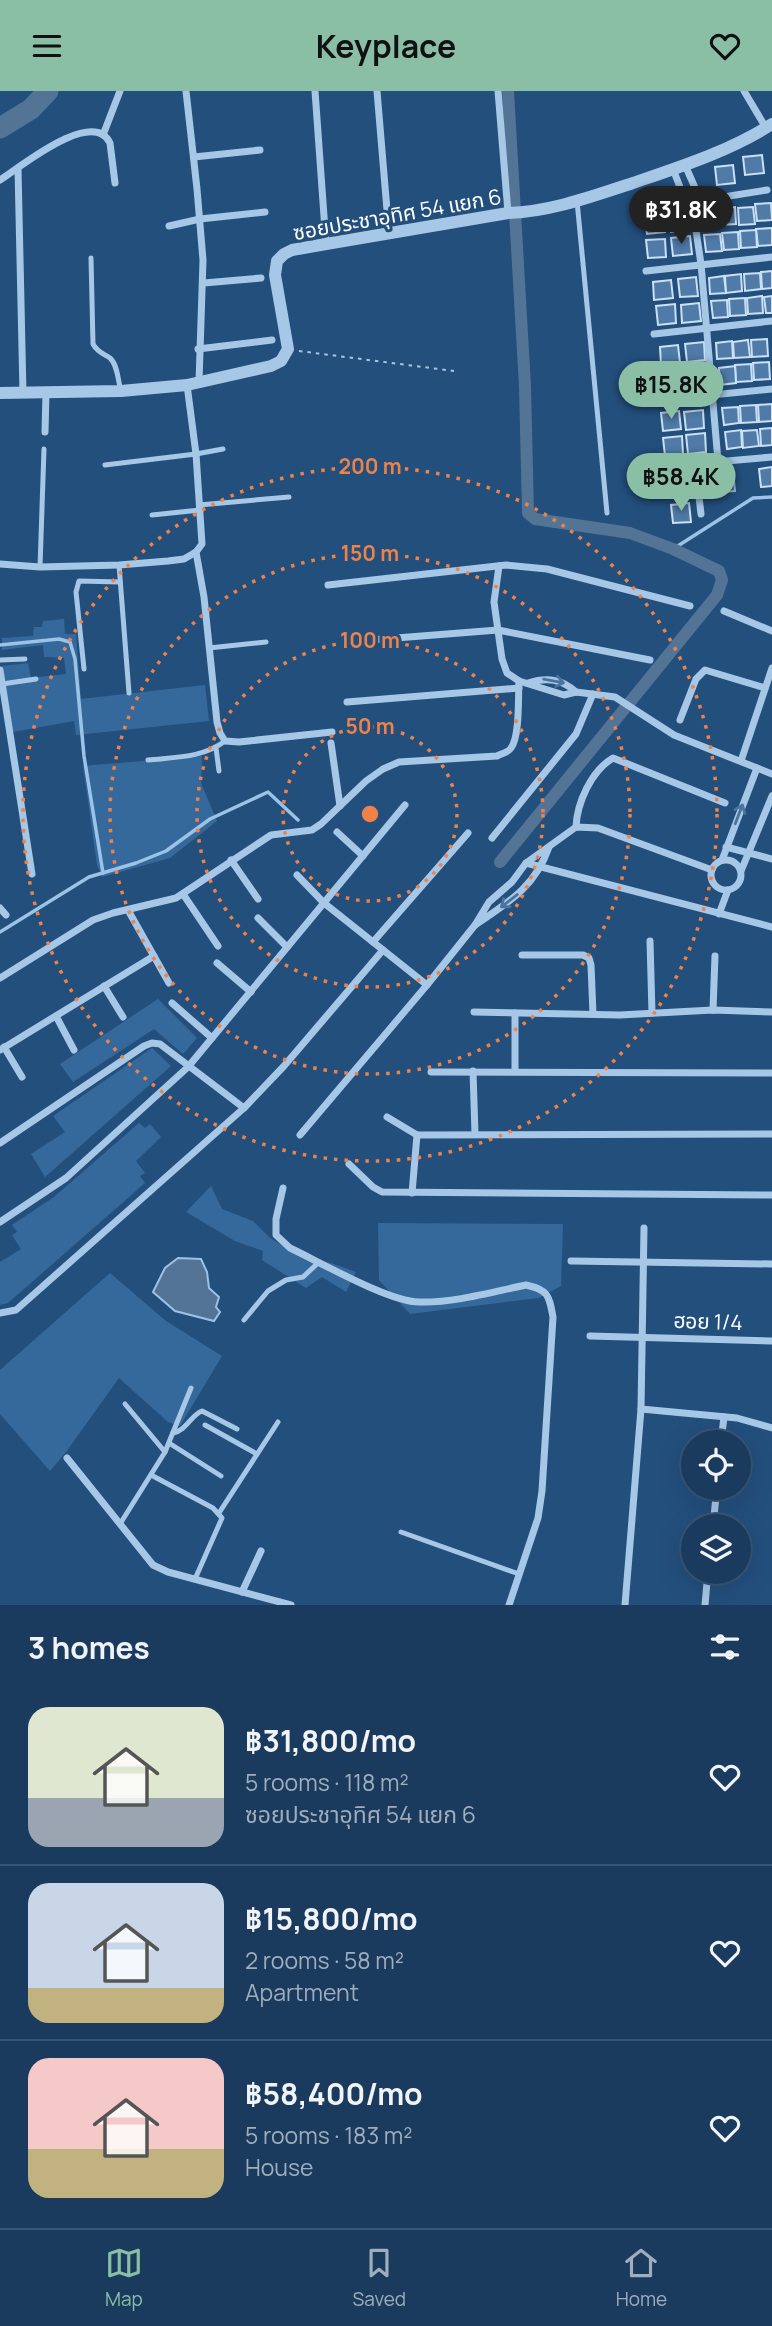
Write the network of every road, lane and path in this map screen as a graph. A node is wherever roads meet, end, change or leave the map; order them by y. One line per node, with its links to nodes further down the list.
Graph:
1 (120, 91): 8 (street)
2 (187, 91): 10 (street)
3 (315, 91): 24 (street)
4 (377, 91): 23 (street)
5 (498, 91): 20 (street)
6 (744, 91): 7 (street)
7 (769, 126): 11 (street, ซอยประชาอุทิศ 54 แยก 6)
8 (103, 135): 12 (street); 14 (street)
9 (260, 150): 10 (street)
10 (194, 157): 21 (street)
11 (679, 167): 16 (street); 16 (street); 17 (street, ซอยประชาอุทิศ 54 แยก 6)
12 (18, 169): 13 (street); 42 (street)
13 (0, 180)
14 (114, 183)
15 (767, 190): 16 (street)
16 (692, 200): 18 (street); 27 (street)
17 (577, 201): 20 (street, ซอยประชาอุทิศ 54 แยก 6); 57 (lane)
18 (645, 203)
19 (265, 212): 21 (street)
20 (508, 213): 23 (street, ซอยประชาอุทิศ 54 แยก 6)
21 (200, 219): 22 (street); 30 (street)
22 (169, 226)
23 (389, 235): 24 (street, ซอยประชาอุทิศ 54 แยก 6)
24 (326, 244): 36 (street, ซอยประชาอุทิศ 54 แยก 6)
25 (772, 257): 27 (street)
26 (91, 258): 40 (lane)
27 (701, 264): 28 (street); 32 (street)
28 (646, 271)
29 (261, 278): 30 (street)
30 (204, 283): 35 (street)
31 (772, 321): 32 (street)
32 (707, 329): 33 (street); 44 (street)
33 (654, 334)
34 (272, 340): 35 (street)
35 (198, 349): 38 (street)
36 (288, 349): 37 (path); 38 (street)
37 (454, 371)
38 (193, 383): 40 (street); 49 (street)
39 (772, 389): 44 (street)
40 (121, 391): 43 (street)
41 (0, 393): 42 (street)
42 (23, 393): 43 (street)
43 (46, 393): 46 (street)
44 (713, 395): 45 (street); 51 (street)
45 (662, 400)
46 (45, 432)
47 (44, 449): 63 (lane)
48 (223, 449): 49 (lane)
49 (196, 454): 53 (lane); 56 (street)
50 (772, 457): 51 (street)
51 (718, 461): 52 (street)
52 (695, 463): 54 (street); 58 (street)
53 (105, 465)
54 (668, 466)
55 (289, 497): 56 (lane)
56 (200, 508): 59 (lane); 60 (street)
57 (607, 513)
58 (701, 514)
59 (152, 515)
60 (196, 552): 62 (street); 73 (street)
61 (0, 565): 63 (street)
62 (119, 565): 63 (street); 65 (lane)
63 (40, 566)
64 (499, 566): 66 (street); 67 (street); 69 (street)
65 (120, 582): 78 (lane); 86 (lane)
66 (328, 585)
67 (690, 606)
68 (724, 611): 70 (street)
69 (498, 630): 72 (street); 76 (street); 83 (street)
70 (772, 631)
71 (266, 642): 73 (lane)
72 (345, 642)
73 (209, 648): 91 (street)
74 (25, 659): 75 (lane)
75 (0, 660)
76 (650, 660)
77 (772, 668): 84 (street)
78 (84, 669)
79 (0, 670): 82 (street)
80 (36, 679): 82 (lane)
81 (528, 683): 83 (street); 85 (street); 85 (street, one-way to 85)
82 (2, 684): 118 (street)
83 (519, 685): 88 (street); 102 (street)
84 (765, 688): 89 (street); 95 (street)
85 (576, 692): 87 (street)
86 (129, 694)
87 (593, 694): 95 (street); 106 (street)
88 (347, 702)
89 (680, 720)
90 (332, 732): 91 (street)
91 (225, 741): 93 (lane)
92 (331, 743): 102 (street)
93 (216, 748): 94 (lane); 97 (lane)
94 (148, 760)
95 (741, 761): 96 (street)
96 (757, 768): 98 (street); 107 (street, one-way to 96)
97 (219, 771)
98 (772, 774)
99 (772, 796): 109 (street)
100 (725, 803): 103 (street)
101 (405, 805): 110 (street)
102 (340, 806): 112 (street)
103 (576, 827): 108 (street); 116 (street)
104 (337, 832): 110 (street)
105 (468, 833): 130 (street)
106 (492, 838)
107 (726, 847): 109 (street); 113 (street)
108 (550, 848): 114 (street); 115 (street)
109 (749, 853): 111 (street); 117 (street)
110 (363, 856): 123 (street)
111 (772, 859)
112 (231, 860): 121 (street); 122 (street)
113 (722, 860): 116 (street); 117 (street)
114 (526, 863): 115 (street); 127 (street)
115 (542, 867): 125 (street); 127 (street, one-way to 127)
116 (712, 870): 120 (street)
117 (741, 871): 120 (street)
118 (32, 874)
119 (296, 875): 123 (street)
120 (728, 890): 125 (street)
121 (183, 894): 124 (street); 131 (street)
122 (258, 899)
123 (324, 903): 130 (street); 132 (street)
124 (128, 910): 136 (street); 138 (street)
125 (719, 914): 128 (street)
126 (258, 918): 132 (street)
127 (475, 925): 140 (street)
128 (772, 927)
129 (650, 941): 148 (street)
130 (373, 942): 133 (street)
131 (218, 946)
132 (287, 947): 142 (street)
133 (383, 950): 140 (street); 161 (street)
134 (522, 955): 149 (street)
135 (715, 955): 144 (street)
136 (154, 956): 139 (street); 141 (street)
137 (217, 963): 142 (street)
138 (0, 978)
139 (169, 983)
140 (427, 985): 164 (street)
141 (104, 986): 150 (street); 151 (street)
142 (251, 992): 152 (street)
143 (172, 1003): 152 (street)
144 (713, 1010): 145 (street); 148 (street)
145 (772, 1012)
146 (474, 1013): 147 (street)
147 (515, 1013): 149 (street); 156 (street)
148 (652, 1013): 149 (street)
149 (593, 1014)
150 (55, 1016): 153 (street); 154 (street)
151 (123, 1017)
152 (212, 1038): 155 (street)
153 (2, 1048): 160 (street)
154 (74, 1049)
155 (188, 1067): 161 (street); 167 (street); 172 (street)
156 (515, 1071): 158 (street); 159 (street)
157 (431, 1072): 158 (street)
158 (473, 1072): 163 (street)
159 (772, 1073)
160 (22, 1077)
161 (244, 1108): 178 (street)
162 (387, 1117): 165 (street)
163 (475, 1134): 165 (street); 166 (street)
164 (300, 1135)
165 (417, 1135): 170 (street)
166 (772, 1135)
167 (0, 1143)
168 (349, 1164): 170 (street)
169 (283, 1188): 175 (street)
170 (412, 1193): 171 (street)
171 (772, 1195)
172 (0, 1222)
173 (644, 1229): 176 (street)
174 (571, 1261): 176 (street)
175 (319, 1262): 179 (lane); 203 (street)
176 (645, 1262): 177 (street); 181 (street)
177 (772, 1264)
178 (0, 1313)
179 (244, 1320)
180 (590, 1336): 181 (street, ฮอย 1/4)
181 (643, 1337): 182 (street, ฮอย 1/4); 185 (street)
182 (772, 1341)
183 (191, 1388): 192 (lane)
184 (125, 1404): 194 (lane)
185 (641, 1409): 186 (street); 209 (street)
186 (724, 1417): 189 (street); 191 (street)
187 (278, 1422): 195 (lane)
188 (205, 1425): 195 (lane)
189 (772, 1428)
190 (237, 1429): 192 (lane)
191 (722, 1430)
192 (173, 1433): 193 (lane)
193 (169, 1443): 194 (lane); 198 (lane)
194 (165, 1452): 197 (lane)
195 (257, 1454): 199 (lane)
196 (67, 1458): 200 (street)
197 (151, 1475): 199 (lane); 200 (lane)
198 (221, 1476)
199 (219, 1513): 204 (lane)
200 (120, 1524): 204 (street)
201 (401, 1532): 203 (lane)
202 (261, 1551): 206 (street)
203 (519, 1574): 208 (street)
204 (194, 1579): 206 (street)
205 (707, 1584): 210 (street)
206 (242, 1592): 207 (street)
207 (291, 1605)
208 (509, 1605)
209 (625, 1605)
210 (705, 1605)

